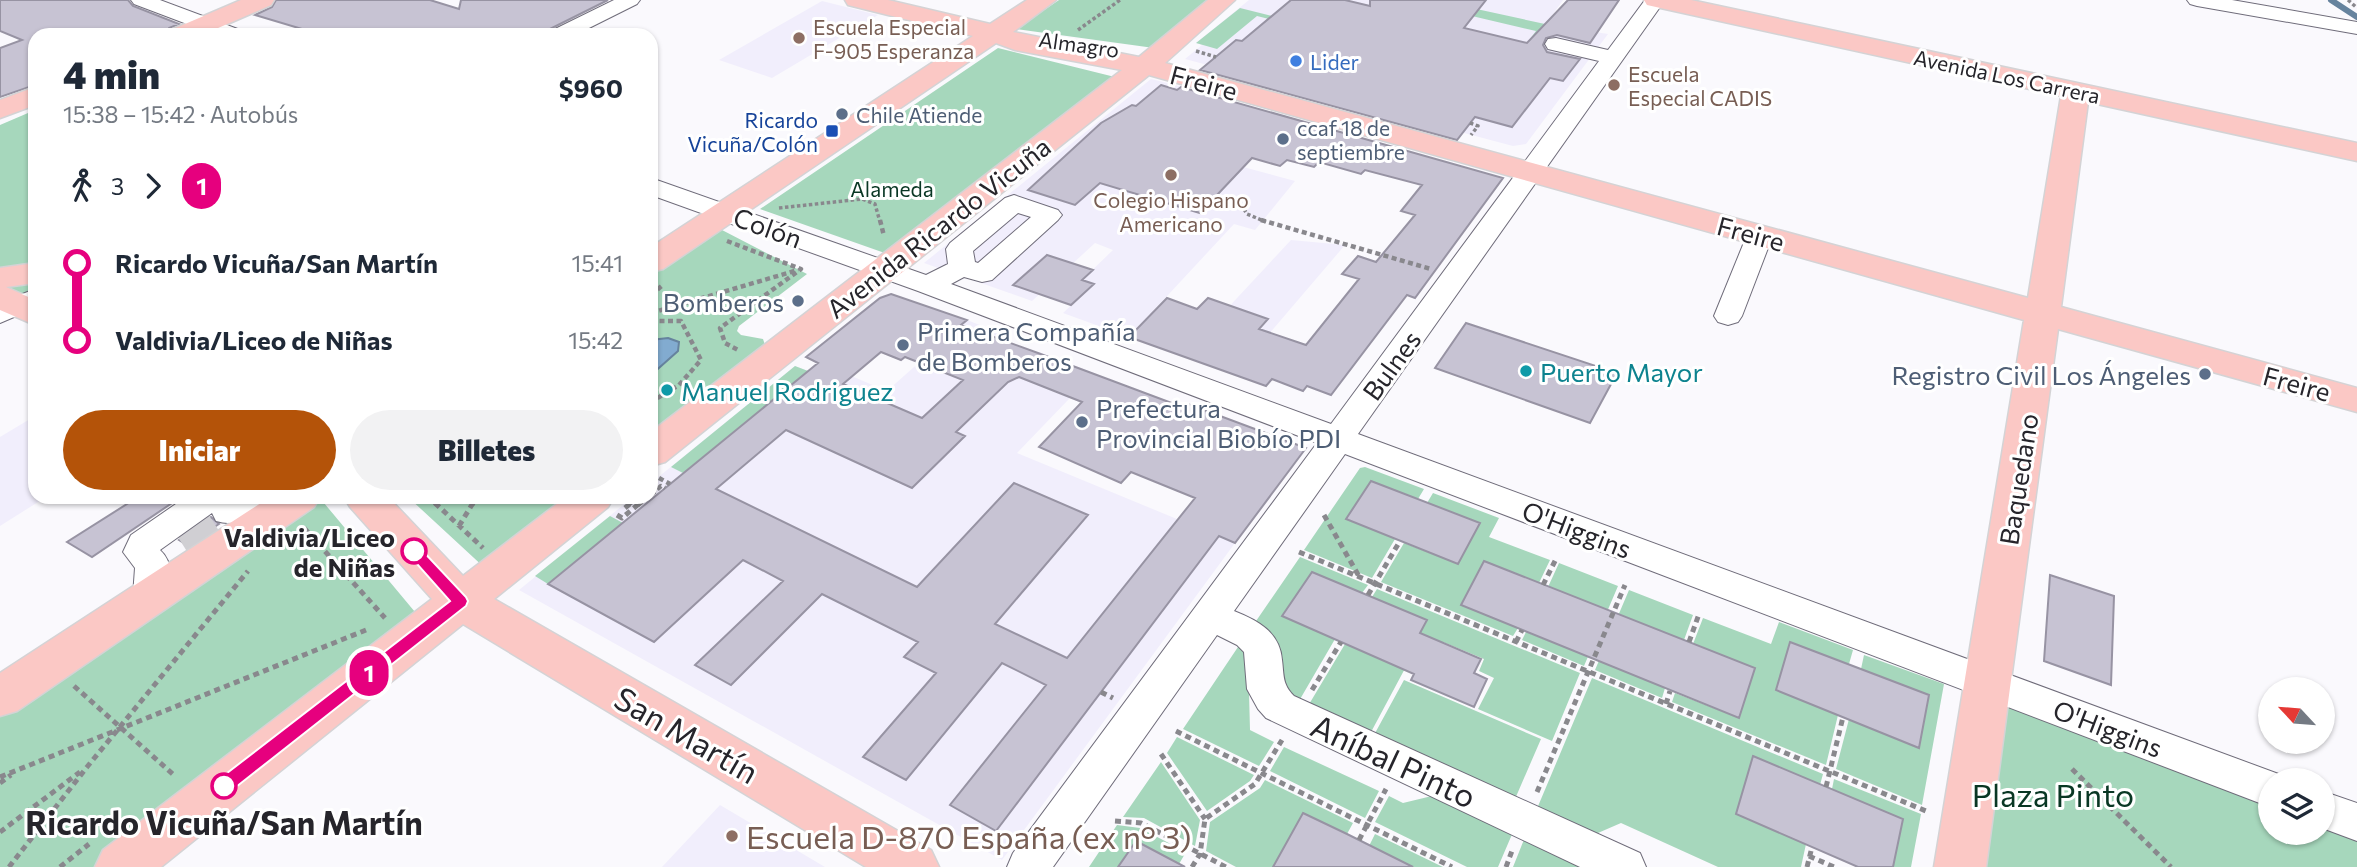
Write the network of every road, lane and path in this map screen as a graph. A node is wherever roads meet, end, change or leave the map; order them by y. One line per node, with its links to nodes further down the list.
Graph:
1 (141, 0): 13 (street)
2 (262, 0): 13 (main road)
3 (630, 0): 16 (street)
4 (857, 0): 18 (main road, Almagro)
5 (1044, 0): 18 (main road)
6 (1120, 0): 19 (path)
7 (1223, 0): 24 (main road, Avenida Ricardo Vicuña)
8 (1656, 0): 23 (street, Bulnes); 25 (main road, Avenida Los Carrera)
9 (2197, 0): 11 (street)
10 (2348, 0): 12 (path)
11 (2219, 2): 17 (street)
12 (2357, 7)
13 (207, 24): 14 (main road); 15 (street)
14 (197, 28)
15 (218, 28)
16 (572, 28)
17 (2357, 28)
18 (994, 33): 24 (main road, Almagro); 36 (main road)
19 (1073, 34)
20 (1556, 44): 23 (street)
21 (1195, 51): 22 (path)
22 (1216, 57)
23 (1614, 58): 31 (street, Bulnes)
24 (1154, 59): 31 (main road, Freire); 33 (main road, Avenida Ricardo Vicuña)
25 (2076, 91): 30 (main road, Avenida Los Carrera); 48 (main road, Baquedano)
26 (28, 98): 27 (main road)
27 (0, 110)
28 (1470, 123): 29 (path)
29 (1476, 129)
30 (2357, 152)
31 (1530, 172): 38 (main road, Freire); 43 (street, Bulnes)
32 (658, 190): 36 (street, Colón)
33 (1001, 196): 37 (main road, Avenida Ricardo Vicuña); 39 (street); 44 (street)
34 (771, 209): 40 (path)
35 (1244, 209): 43 (path)
36 (724, 226): 40 (street, Colón); 41 (main road); 42 (path)
37 (929, 234): 39 (street); 40 (main road, Avenida Ricardo Vicuña)
38 (1760, 235): 48 (main road, Freire); 49 (street)
39 (973, 237): 44 (street)
40 (885, 256): 44 (street, O'Higgins); 55 (main road, Avenida Ricardo Vicuña)
41 (658, 259)
42 (801, 269): 47 (path); 51 (path)
43 (1455, 276): 54 (street, Bulnes)
44 (971, 281): 54 (street, O'Higgins)
45 (28, 283): 46 (main road)
46 (15, 301)
47 (658, 311)
48 (2043, 313): 53 (main road, Freire); 94 (main road, Baquedano)
49 (1728, 316)
50 (658, 321): 52 (path)
51 (749, 357)
52 (658, 398)
53 (2357, 400)
54 (1338, 439): 86 (street, Bulnes); 94 (street, O'Higgins)
55 (658, 461)
56 (658, 470): 57 (path)
57 (670, 484)
58 (665, 488): 59 (path)
59 (658, 489)
60 (220, 504): 79 (street)
61 (269, 504): 68 (street)
62 (370, 504): 83 (main road, San Martín)
63 (435, 504): 70 (path)
64 (473, 504): 70 (path)
65 (583, 504): 83 (main road)
66 (629, 504): 67 (path)
67 (640, 504)
68 (299, 507): 79 (main road); 101 (path)
69 (1324, 515): 78 (path)
70 (459, 526): 73 (path)
71 (1400, 541): 80 (path)
72 (181, 542): 79 (street)
73 (483, 549): 75 (path); 83 (path)
74 (1299, 552): 78 (path)
75 (493, 558)
76 (1556, 559): 81 (path)
77 (250, 568): 101 (path)
78 (1360, 578): 80 (path)
79 (152, 580): 97 (main road)
80 (1375, 584): 84 (path); 91 (path)
81 (1544, 585)
82 (1625, 586): 93 (path)
83 (451, 592): 128 (main road); 132 (main road, San Martín)
84 (1368, 595)
85 (1699, 614): 92 (path)
86 (1209, 616): 99 (street, Aníbal Pinto); 133 (street, Bulnes)
87 (376, 629): 89 (path)
88 (1522, 630): 91 (path)
89 (365, 638)
90 (1341, 642): 99 (path)
91 (1516, 642): 93 (path)
92 (1689, 642)
93 (1588, 672): 98 (path); 121 (path)
94 (1987, 683): 115 (street, O'Higgins); 141 (main road, Baquedano)
95 (72, 684): 101 (path)
96 (1671, 691): 98 (path)
97 (0, 697)
98 (1666, 704): 109 (path)
99 (1297, 715): 104 (street, Aníbal Pinto); 110 (path)
100 (1843, 717): 109 (path)
101 (119, 728): 105 (path); 108 (path); 111 (path)
102 (1176, 732): 110 (path)
103 (1161, 754): 119 (path)
104 (1400, 763): 121 (street, Aníbal Pinto); 123 (path)
105 (87, 767): 124 (path); 130 (path)
106 (186, 767): 111 (path)
107 (2072, 769): 142 (path)
108 (19, 770): 112 (path); 113 (path)
109 (1830, 772): 116 (path); 117 (path)
110 (1262, 773): 119 (path); 123 (path)
111 (175, 775): 114 (path)
112 (0, 777)
113 (0, 783)
114 (164, 784)
115 (2258, 785)
116 (1826, 787)
117 (1926, 811)
118 (2335, 813): 122 (street)
119 (1205, 819): 127 (path)
120 (1115, 821): 127 (path)
121 (1525, 821): 137 (path); 138 (street, Aníbal Pinto)
122 (2357, 822)
123 (1367, 825): 125 (path); 136 (path)
124 (0, 832)
125 (1359, 840)
126 (1812, 847): 129 (path)
127 (1200, 854): 134 (path); 135 (path)
128 (106, 855): 131 (path)
129 (1809, 856): 139 (path); 140 (path)
130 (9, 867)
131 (60, 867)
132 (913, 867)
133 (1028, 867)
134 (1192, 867)
135 (1226, 867)
136 (1452, 867)
137 (1506, 867)
138 (1625, 867)
139 (1807, 867)
140 (1834, 867)
141 (1960, 867)
142 (2171, 867)

